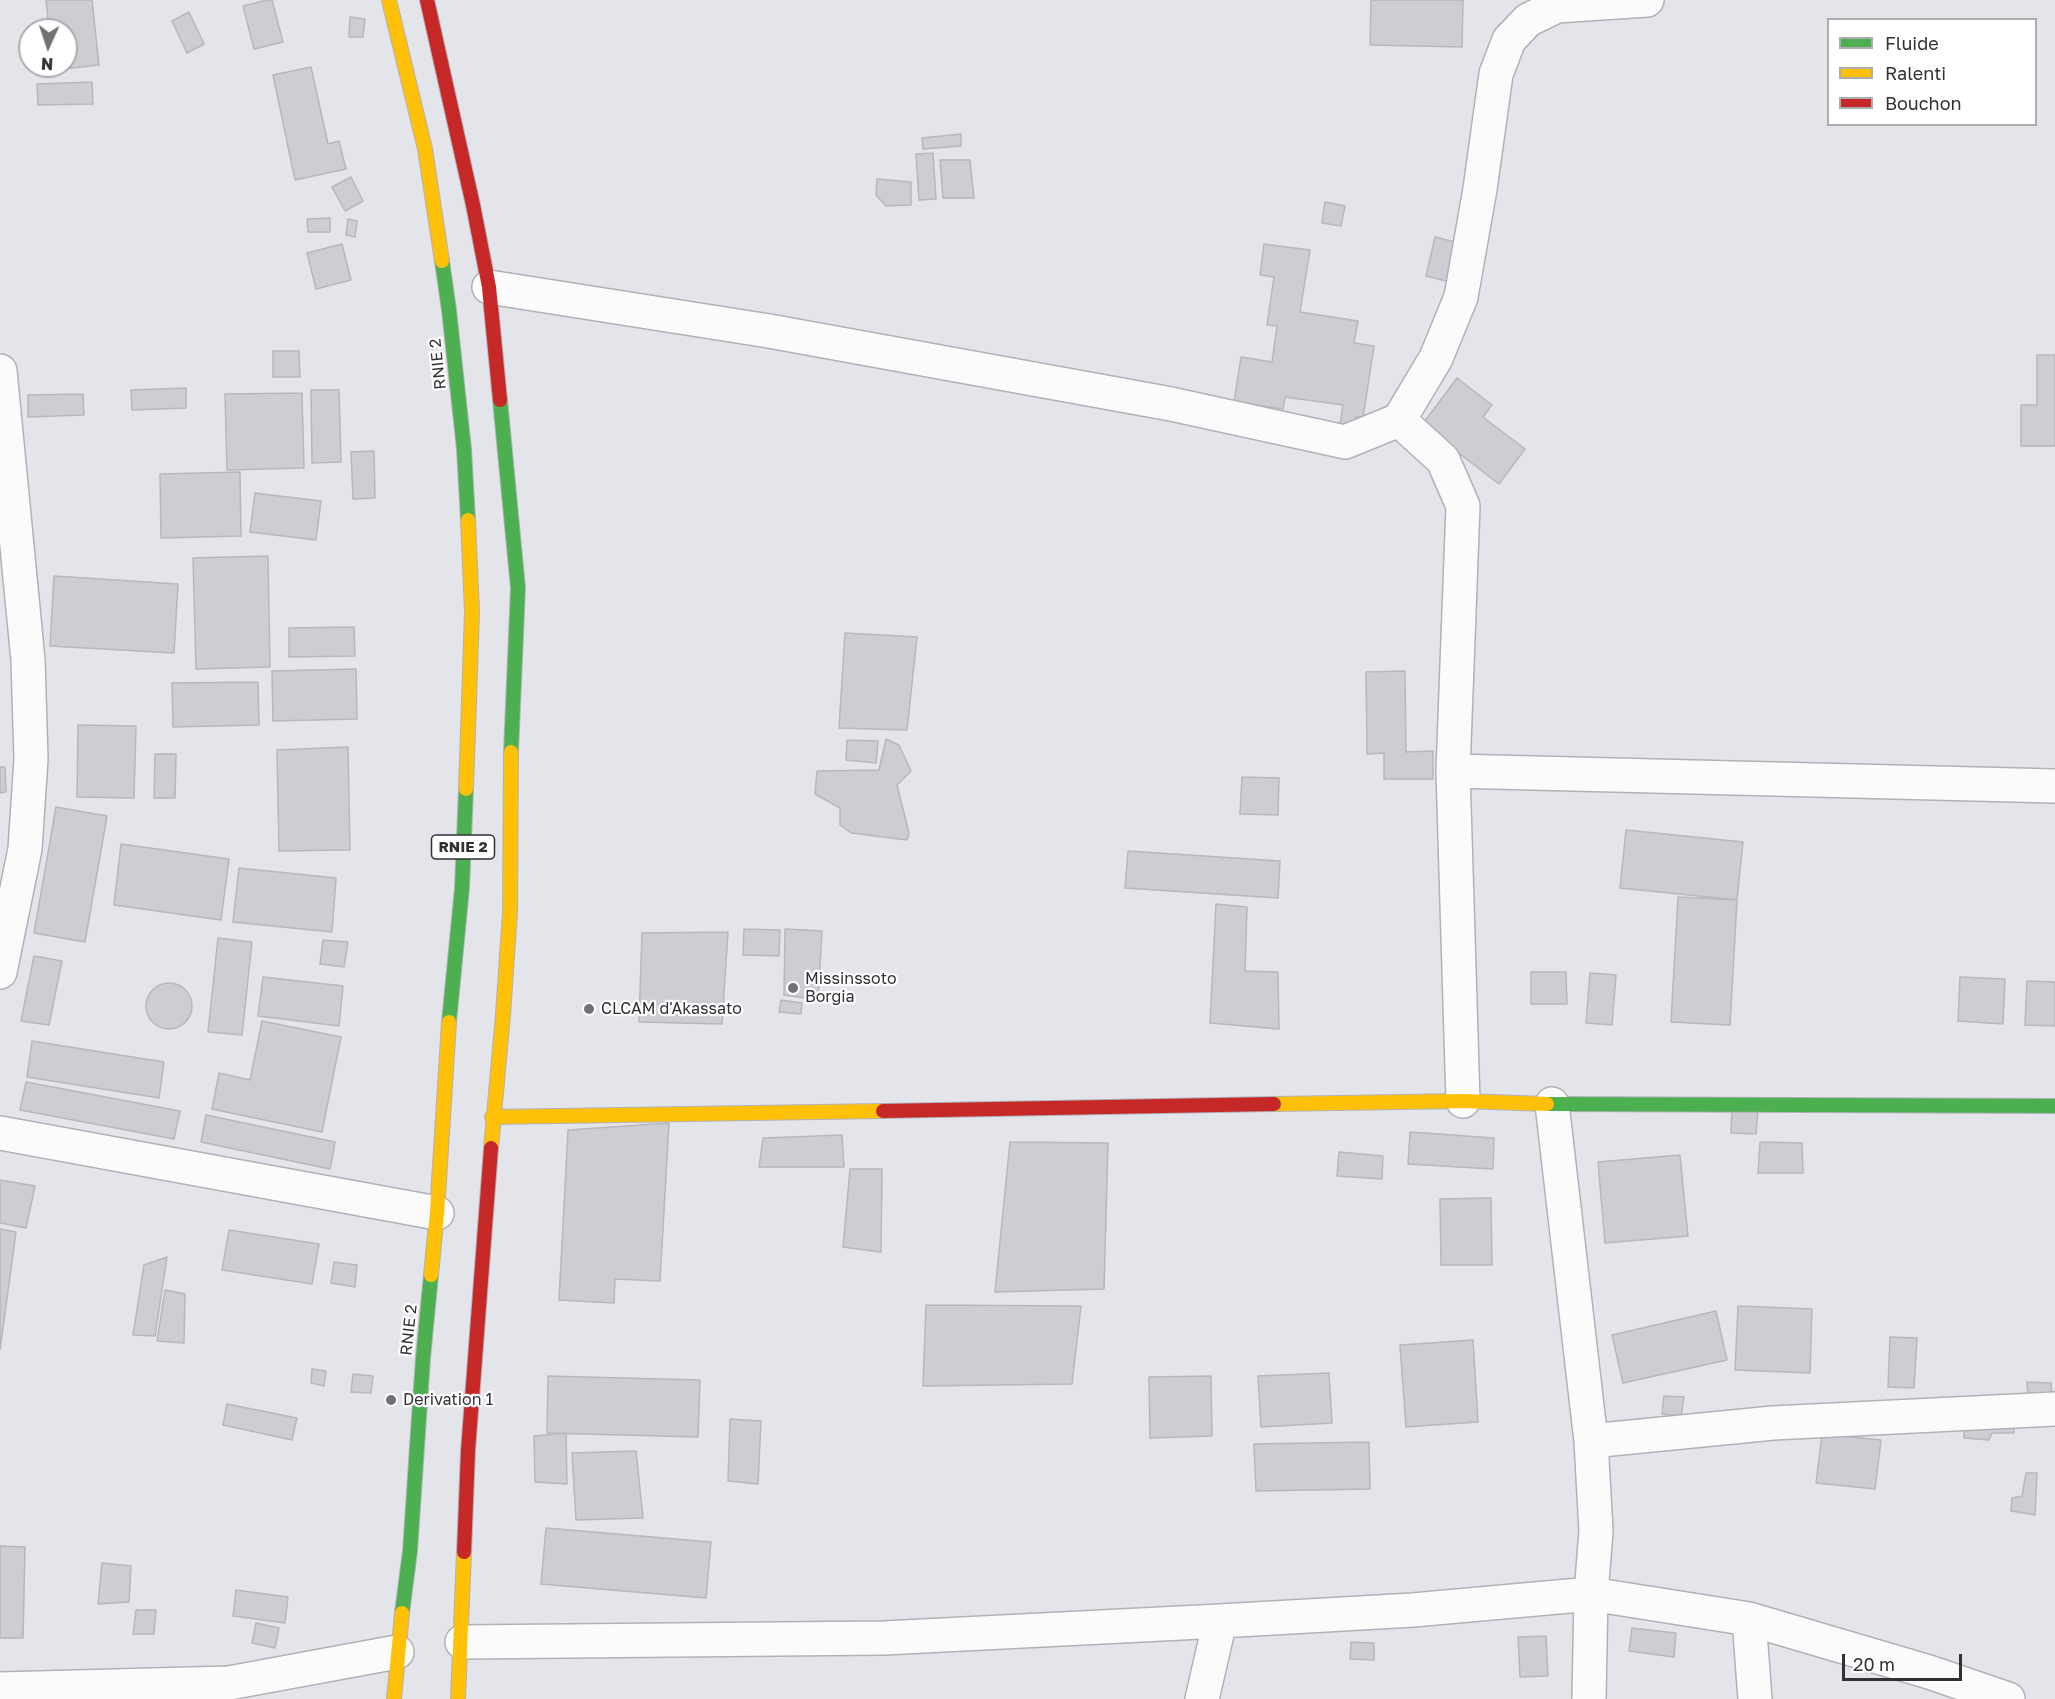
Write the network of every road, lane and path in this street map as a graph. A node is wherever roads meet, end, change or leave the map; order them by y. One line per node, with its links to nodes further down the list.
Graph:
1 (388, 0): 15 (main road, RNIE 2 / RNIE 2)
2 (427, 0): 4 (main road, RNIE 2 / RNIE 2)
3 (1647, 0): 6 (street)
4 (489, 287): 6 (street); 13 (main road, RNIE 2 / RNIE 2)
5 (0, 371): 9 (street)
6 (1400, 420): 7 (street)
7 (1453, 771): 8 (street); 10 (street)
8 (2055, 786)
9 (0, 972)
10 (1462, 1101): 11 (main road); 13 (main road)
11 (1552, 1104): 12 (main road); 17 (street)
12 (2055, 1106)
13 (492, 1117): 21 (main road, RNIE 2 / RNIE 2)
14 (0, 1133): 15 (street)
15 (437, 1213): 22 (main road, RNIE 2 / RNIE 2)
16 (2055, 1409): 17 (street)
17 (1591, 1441): 18 (street)
18 (1591, 1594): 19 (street); 20 (street); 28 (street)
19 (1749, 1619): 29 (street); 30 (street)
20 (1220, 1621): 21 (street); 27 (street)
21 (462, 1642): 26 (main road, RNIE 2 / RNIE 2)
22 (397, 1652): 24 (street); 25 (main road, RNIE 2 / RNIE 2)
23 (0, 1689): 24 (street)
24 (223, 1691)
25 (394, 1699)
26 (458, 1699)
27 (1202, 1699)
28 (1589, 1699)
29 (1755, 1699)
30 (2008, 1699)

